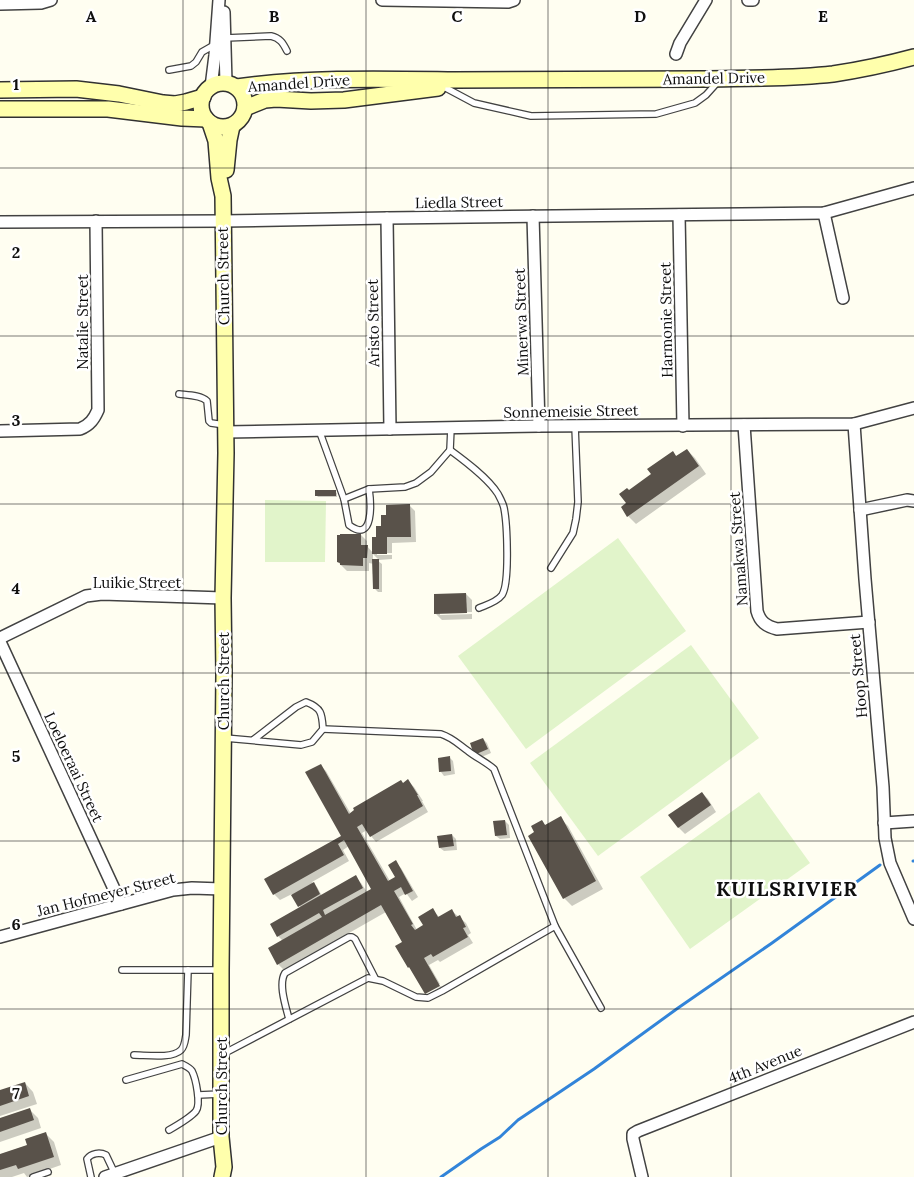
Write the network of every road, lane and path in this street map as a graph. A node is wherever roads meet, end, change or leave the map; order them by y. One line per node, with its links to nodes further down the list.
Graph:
1 (51, 0): 8 (street)
2 (221, 0): 9 (street)
3 (382, 0): 4 (street)
4 (514, 0)
5 (706, 0): 11 (street)
6 (748, 0): 7 (street)
7 (753, 0)
8 (0, 4)
9 (220, 41): 10 (lane); 13 (lane); 16 (street); 19 (street)
10 (287, 51)
11 (676, 54)
12 (914, 57): 14 (street, Amandel Drive)
13 (169, 70)
14 (718, 78): 15 (street, Amandel Drive); 17 (lane)
15 (512, 80): 16 (street, Amandel Drive); 17 (street, Amandel Drive)
16 (231, 85): 19 (street); 20 (street)
17 (444, 87): 20 (street, Amandel Drive)
18 (0, 90): 19 (street)
19 (207, 92): 22 (street)
20 (245, 108): 23 (street)
21 (0, 109): 22 (street)
22 (208, 121): 23 (street); 25 (street, Church Street)
23 (232, 126): 25 (street, Church Street)
24 (914, 188): 26 (street, Liedla Street)
25 (222, 196): 31 (street, Church Street)
26 (824, 213): 27 (street, Liedla Street); 33 (street)
27 (679, 214): 28 (street, Liedla Street); 40 (street, Harmonie Street)
28 (533, 216): 29 (street, Liedla Street); 38 (street, Minerwa Street)
29 (386, 218): 31 (street, Liedla Street); 43 (street, Aristo Street)
30 (96, 221): 31 (street, Liedla Street); 32 (street, Liedla Street); 45 (street, Natalie Street)
31 (223, 221): 41 (street, Church Street)
32 (0, 222)
33 (842, 298)
34 (179, 394): 41 (lane)
35 (914, 408): 36 (street, Sonnemeisie Street)
36 (854, 424): 37 (street, Sonnemeisie Street); 50 (street, Hoop Street)
37 (744, 425): 40 (street, Sonnemeisie Street); 54 (street, Namakwa Street)
38 (539, 426): 39 (street, Sonnemeisie Street); 42 (street, Sonnemeisie Street)
39 (575, 426): 40 (street, Sonnemeisie Street); 51 (lane)
40 (683, 426)
41 (226, 428): 44 (street, Sonnemeisie Street); 52 (street, Church Street)
42 (451, 428): 43 (street, Sonnemeisie Street); 46 (lane)
43 (390, 429): 44 (street, Sonnemeisie Street)
44 (319, 430): 48 (lane)
45 (0, 431)
46 (450, 450): 47 (lane); 53 (lane)
47 (369, 489): 48 (lane); 48 (lane)
48 (344, 499)
49 (914, 501): 50 (street)
50 (860, 510): 54 (street, Hoop Street)
51 (551, 568)
52 (223, 598): 55 (street, Luikie Street); 58 (street, Church Street)
53 (479, 608)
54 (869, 622): 61 (street, Hoop Street)
55 (0, 638)
56 (0, 642): 63 (street, Loeloeraai Street)
57 (323, 729): 59 (lane); 59 (lane); 65 (lane)
58 (223, 738): 59 (lane); 62 (street, Church Street)
59 (253, 740)
60 (914, 821): 61 (street)
61 (884, 823): 64 (street, Hoop Street)
62 (222, 889): 63 (street, Jan Hofmeyer Street); 69 (street, Church Street)
63 (121, 904): 66 (street, Jan Hofmeyer Street)
64 (913, 912)
65 (555, 926): 70 (lane); 71 (lane)
66 (0, 937)
67 (122, 970): 68 (lane)
68 (188, 970): 69 (lane); 74 (lane)
69 (221, 970): 75 (street, Church Street)
70 (375, 978): 72 (lane); 72 (lane)
71 (601, 1008)
72 (288, 1019): 75 (lane)
73 (914, 1022): 86 (street, 4th Avenue)
74 (134, 1055)
75 (221, 1055): 77 (street, Church Street)
76 (126, 1080): 78 (lane)
77 (221, 1094): 78 (lane); 80 (street, Church Street)
78 (198, 1095): 79 (lane)
79 (169, 1130)
80 (221, 1137): 82 (street, Church Street); 83 (street)
81 (48, 1172): 84 (lane)
82 (224, 1174)
83 (110, 1175): 85 (lane)
84 (33, 1177)
85 (91, 1177)
86 (642, 1177)

